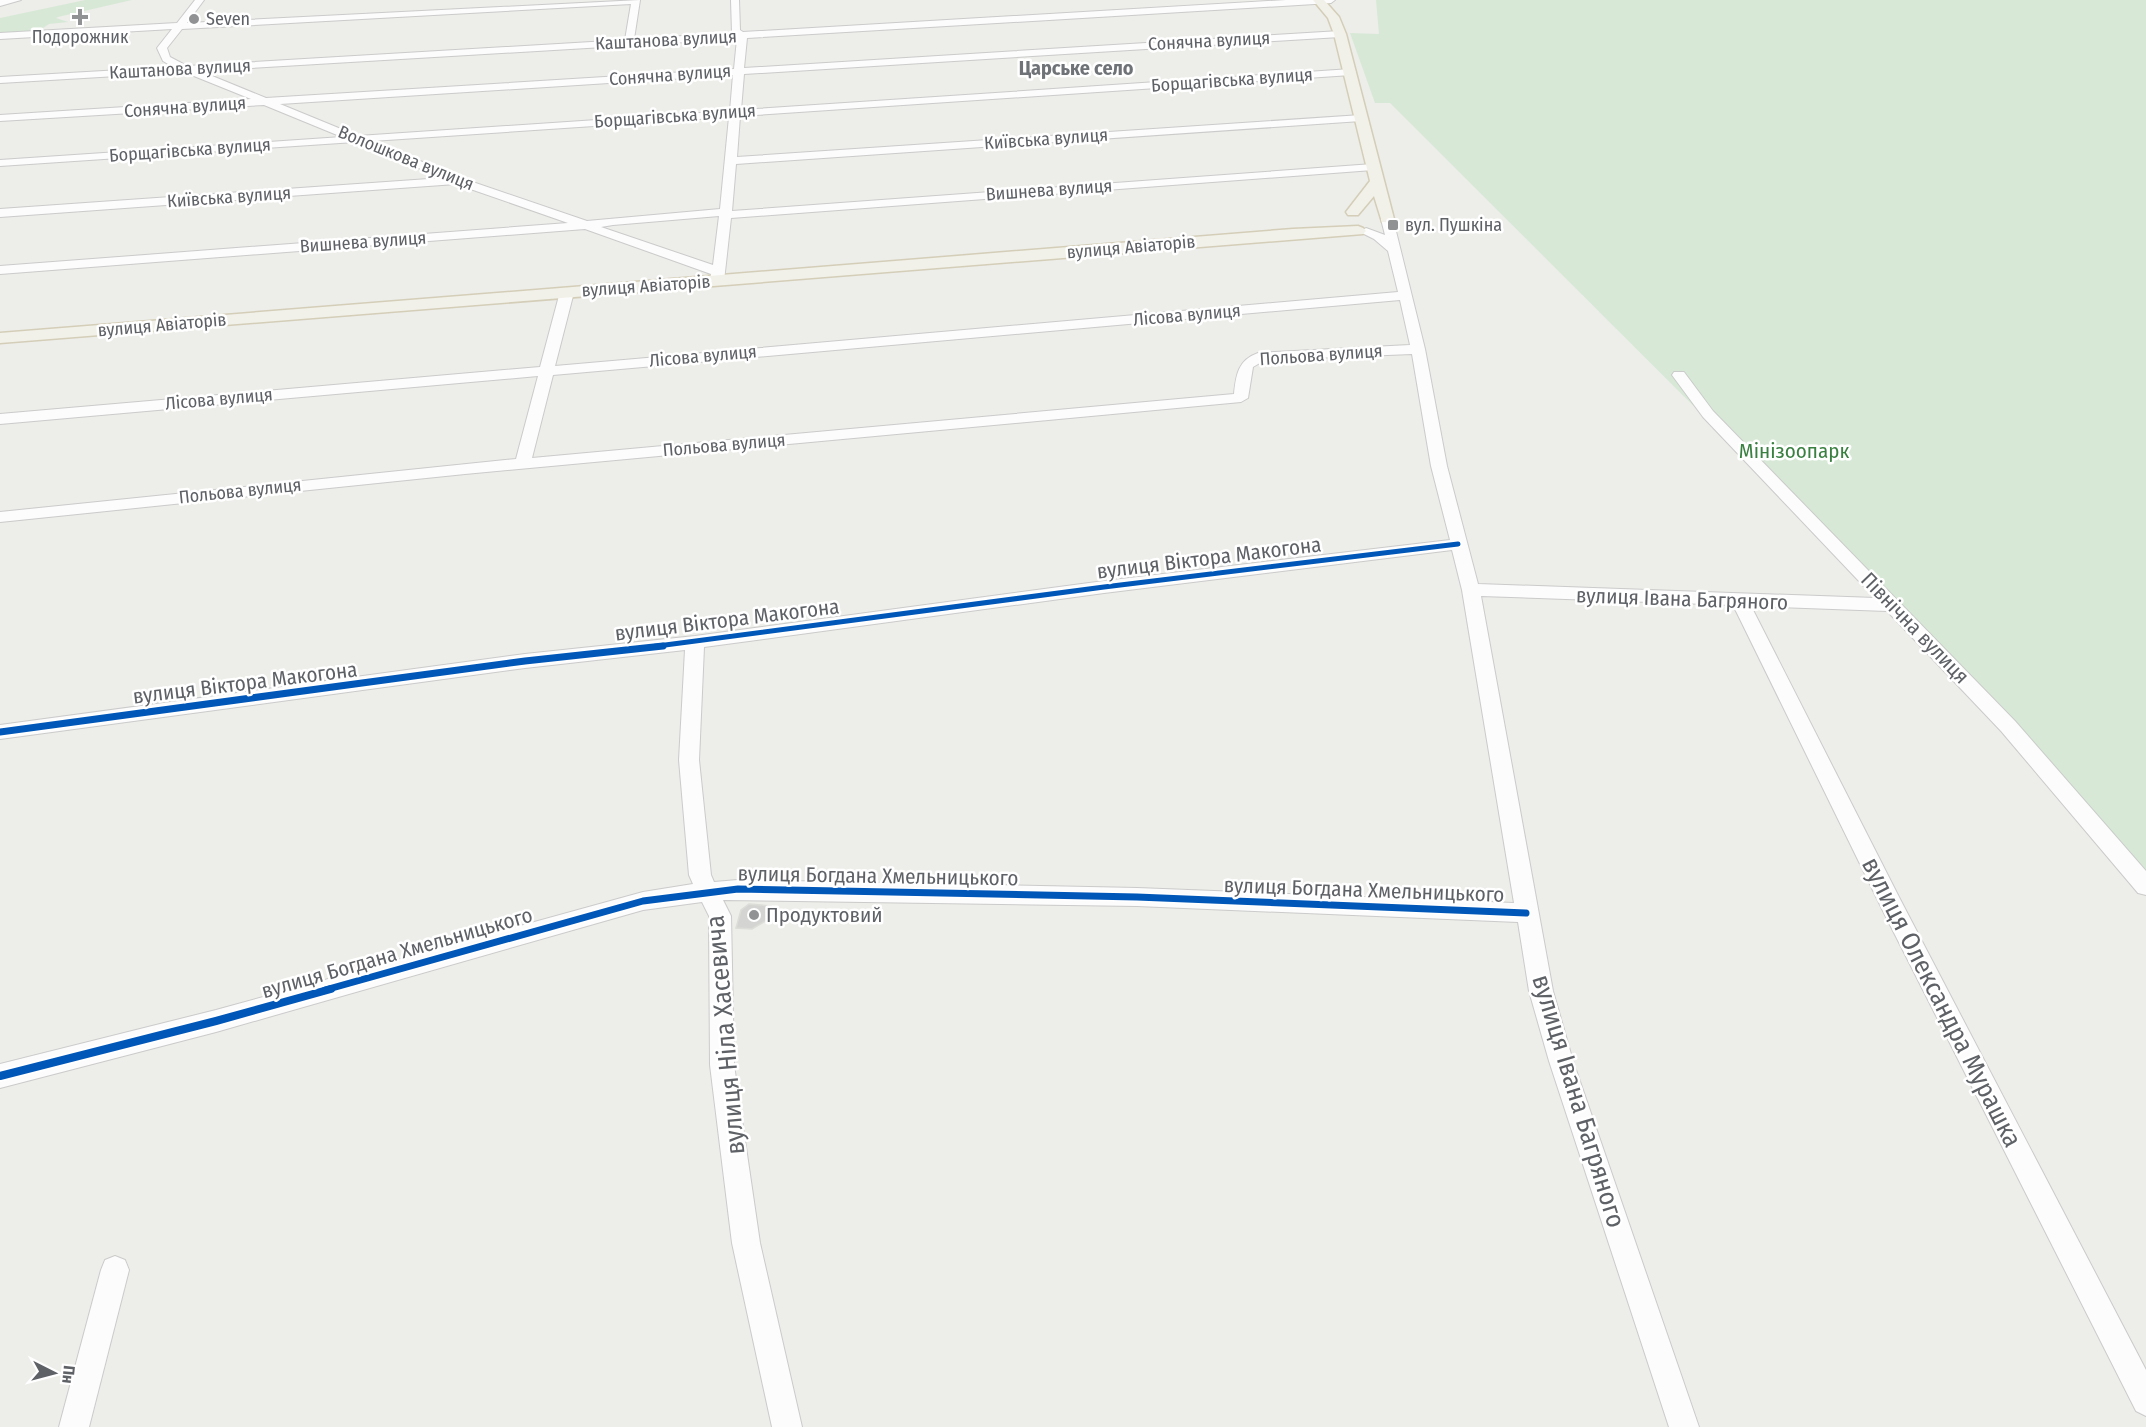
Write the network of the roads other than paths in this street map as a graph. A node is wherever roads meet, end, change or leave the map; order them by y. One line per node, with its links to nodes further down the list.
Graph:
1 (17, 0): 8 (street)
2 (200, 0): 13 (street, Волошкова вулиця)
3 (445, 0): 11 (street)
4 (735, 0): 5 (street); 16 (street)
5 (741, 0)
6 (1323, 0): 14 (main road, вулиця Івана Багряного); 16 (street, Каштанова вулиця)
7 (636, 1): 9 (street); 17 (street)
8 (0, 3)
9 (543, 3): 11 (street)
10 (314, 9): 12 (street)
11 (439, 11): 12 (street)
12 (307, 18): 13 (street)
13 (179, 25): 15 (street); 18 (street, Волошкова вулиця)
14 (1340, 34): 19 (street, Сонячна вулиця); 20 (main road, вулиця Івана Багряного)
15 (0, 36)
16 (742, 36): 17 (street, Каштанова вулиця); 19 (street)
17 (629, 42): 18 (street, Каштанова вулиця)
18 (186, 69): 21 (street, Каштанова вулиця); 22 (street, Волошкова вулиця)
19 (738, 71): 22 (street, Сонячна вулиця); 23 (street)
20 (1351, 72): 23 (street, Борщагівська вулиця); 25 (main road, вулиця Івана Багряного)
21 (0, 80)
22 (266, 102): 24 (street, Сонячна вулиця); 26 (street, Волошкова вулиця)
23 (735, 112): 26 (street, Борщагівська вулиця); 27 (street)
24 (0, 118)
25 (1361, 118): 27 (street, Київська вулиця); 29 (main road, вулиця Івана Багряного)
26 (355, 139): 28 (street, Борщагівська вулиця); 30 (street, Волошкова вулиця)
27 (731, 162): 33 (street)
28 (0, 163)
29 (1375, 174): 32 (main road); 33 (street, Вишнева вулиця); 34 (main road, вулиця Івана Багряного)
30 (458, 180): 31 (street, Київська вулиця); 35 (street, Волошкова вулиця)
31 (0, 213)
32 (1349, 213): 34 (main road); 36 (main road); 37 (main road, вулиця Авіаторів)
33 (726, 214): 35 (street, Вишнева вулиця); 40 (street)
34 (1388, 221): 36 (main road); 38 (street, вулиця Івана Багряного)
35 (589, 225): 39 (street, Вишнева вулиця); 40 (street, Волошкова вулиця)
36 (1362, 232): 37 (main road, вулиця Авіаторів); 38 (street)
37 (1293, 234): 40 (main road, вулиця Авіаторів)
38 (1395, 251): 42 (street, вулиця Івана Багряного)
39 (0, 270)
40 (718, 276): 41 (main road, вулиця Авіаторів)
41 (567, 292): 43 (main road, вулиця Авіаторів); 45 (street)
42 (1406, 295): 44 (street, вулиця Івана Багряного); 45 (street, Лісова вулиця)
43 (0, 338)
44 (1418, 349): 48 (street, Польова вулиця); 50 (street, вулиця Івана Багряного)
45 (547, 369): 47 (street, Лісова вулиця); 48 (street)
46 (1679, 375): 53 (street, Північна вулиця)
47 (0, 419)
48 (523, 462): 49 (street, Польова вулиця)
49 (0, 518)
50 (1458, 544): 51 (street, вулиця Івана Багряного); 54 (street, вулиця Віктора Макогона)
51 (1471, 590): 52 (street, вулиця Івана Багряного); 58 (street, вулиця Івана Багряного)
52 (1740, 601): 53 (street, вулиця Івана Багряного); 61 (street, вулиця Олександра Мурашка)
53 (1893, 605): 56 (street, Північна вулиця)
54 (695, 642): 55 (street, вулиця Віктора Макогона); 57 (street, вулиця Ніла Хасевича)
55 (0, 732)
56 (2146, 886)
57 (710, 891): 58 (street, вулиця Богдана Хмельницького); 59 (street, вулиця Богдана Хмельницького); 63 (street, вулиця Ніла Хасевича)
58 (1526, 913): 64 (street, вулиця Івана Багряного)
59 (0, 1076)
60 (115, 1270): 62 (street)
61 (2146, 1401)
62 (74, 1427)
63 (787, 1427)
64 (1684, 1427)

